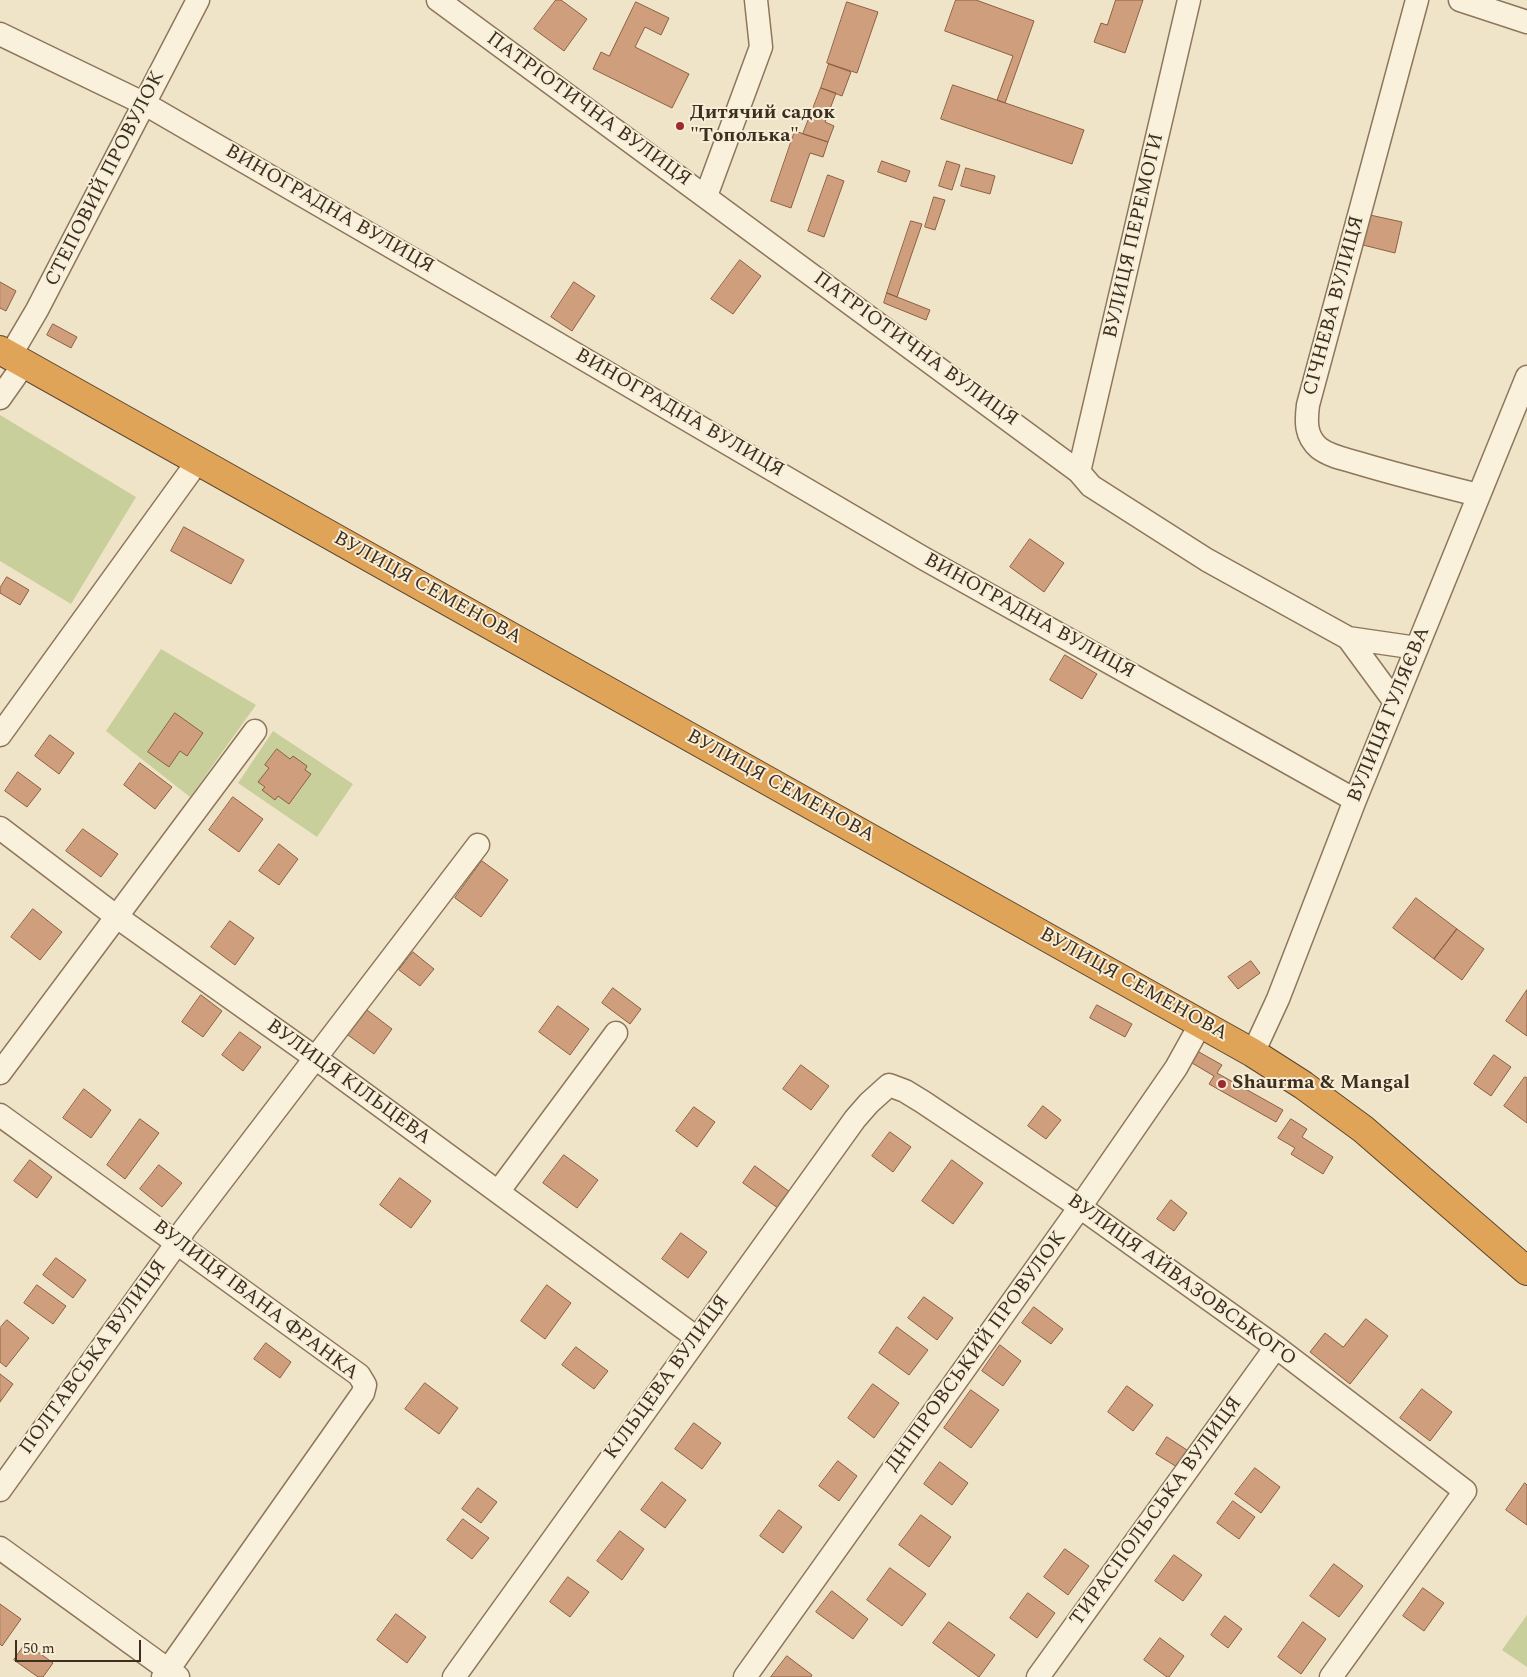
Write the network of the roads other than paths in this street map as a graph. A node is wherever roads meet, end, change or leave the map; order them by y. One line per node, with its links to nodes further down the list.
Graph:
1 (198, 0): 9 (street, СТЕПОВИЙ ПРОВУЛОК)
2 (438, 0): 10 (street, ПАТРІОТИЧНА ВУЛИЦЯ)
3 (756, 0): 10 (street)
4 (1188, 0): 15 (street, ВУЛИЦЯ ПЕРЕМОГИ)
5 (1417, 0): 16 (street, СІЧНЕВА ВУЛИЦЯ)
6 (1460, 0): 7 (street)
7 (1527, 22)
8 (0, 34): 9 (street, ВИНОГРАДНА ВУЛИЦЯ)
9 (145, 104): 11 (street, СТЕПОВИЙ ПРОВУЛОК); 22 (street, ВИНОГРАДНА ВУЛИЦЯ)
10 (706, 196): 15 (street, ПАТРІОТИЧНА ВУЛИЦЯ)
11 (11, 357): 13 (street, СТЕПОВИЙ ПРОВУЛОК); 14 (highway, ВУЛИЦЯ СЕМЕНОВА)
12 (1527, 377): 16 (street, ВУЛИЦЯ ГУЛЯЄВА)
13 (0, 398)
14 (198, 461): 21 (street); 26 (highway, ВУЛИЦЯ СЕМЕНОВА)
15 (1080, 472): 17 (street, ПАТРІОТИЧНА ВУЛИЦЯ)
16 (1478, 495): 18 (street, ВУЛИЦЯ ГУЛЯЄВА)
17 (1348, 638): 18 (street, ПАТРІОТИЧНА ВУЛИЦЯ); 19 (street)
18 (1417, 648): 19 (street, ВУЛИЦЯ ГУЛЯЄВА)
19 (1396, 702): 22 (street, ВУЛИЦЯ ГУЛЯЄВА)
20 (255, 731): 25 (street)
21 (0, 735)
22 (1355, 800): 28 (street, ВУЛИЦЯ ГУЛЯЄВА)
23 (0, 828): 25 (street, ВУЛИЦЯ КІЛЬЦЕВА)
24 (478, 845): 29 (street, ПОЛТАВСЬКА ВУЛИЦЯ)
25 (117, 917): 29 (street, ВУЛИЦЯ КІЛЬЦЕВА); 30 (street)
26 (1201, 1023): 28 (highway, ВУЛИЦЯ СЕМЕНОВА); 34 (street, ДНІПРОВСЬКИЙ ПРОВУЛОК)
27 (616, 1033): 33 (street)
28 (1253, 1053): 36 (highway, ВУЛИЦЯ СЕМЕНОВА)
29 (314, 1057): 33 (street, ВУЛИЦЯ КІЛЬЦЕВА); 35 (street, ПОЛТАВСЬКА ВУЛИЦЯ)
30 (0, 1073)
31 (889, 1085): 34 (street, ВУЛИЦЯ АЙВАЗОВСЬКОГО); 37 (street, КІЛЬЦЕВА ВУЛИЦЯ)
32 (0, 1115): 35 (street, ВУЛИЦЯ ІВАНА ФРАНКА)
33 (498, 1192): 37 (street, ВУЛИЦЯ КІЛЬЦЕВА)
34 (1080, 1207): 38 (street, ВУЛИЦЯ АЙВАЗОВСЬКОГО); 43 (street, ДНІПРОВСЬКИЙ ПРОВУЛОК)
35 (176, 1242): 39 (street, ПОЛТАВСЬКА ВУЛИЦЯ); 41 (street, ВУЛИЦЯ ІВАНА ФРАНКА)
36 (1527, 1272)
37 (697, 1338): 42 (street, КІЛЬЦЕВА ВУЛИЦЯ)
38 (1276, 1348): 44 (street, ТИРАСПОЛЬСЬКА ВУЛИЦЯ); 45 (street, ВУЛИЦЯ АЙВАЗОВСЬКОГО)
39 (0, 1490)
40 (0, 1548): 41 (street)
41 (170, 1675)
42 (454, 1677)
43 (745, 1677)
44 (1038, 1677)
45 (1331, 1677)

